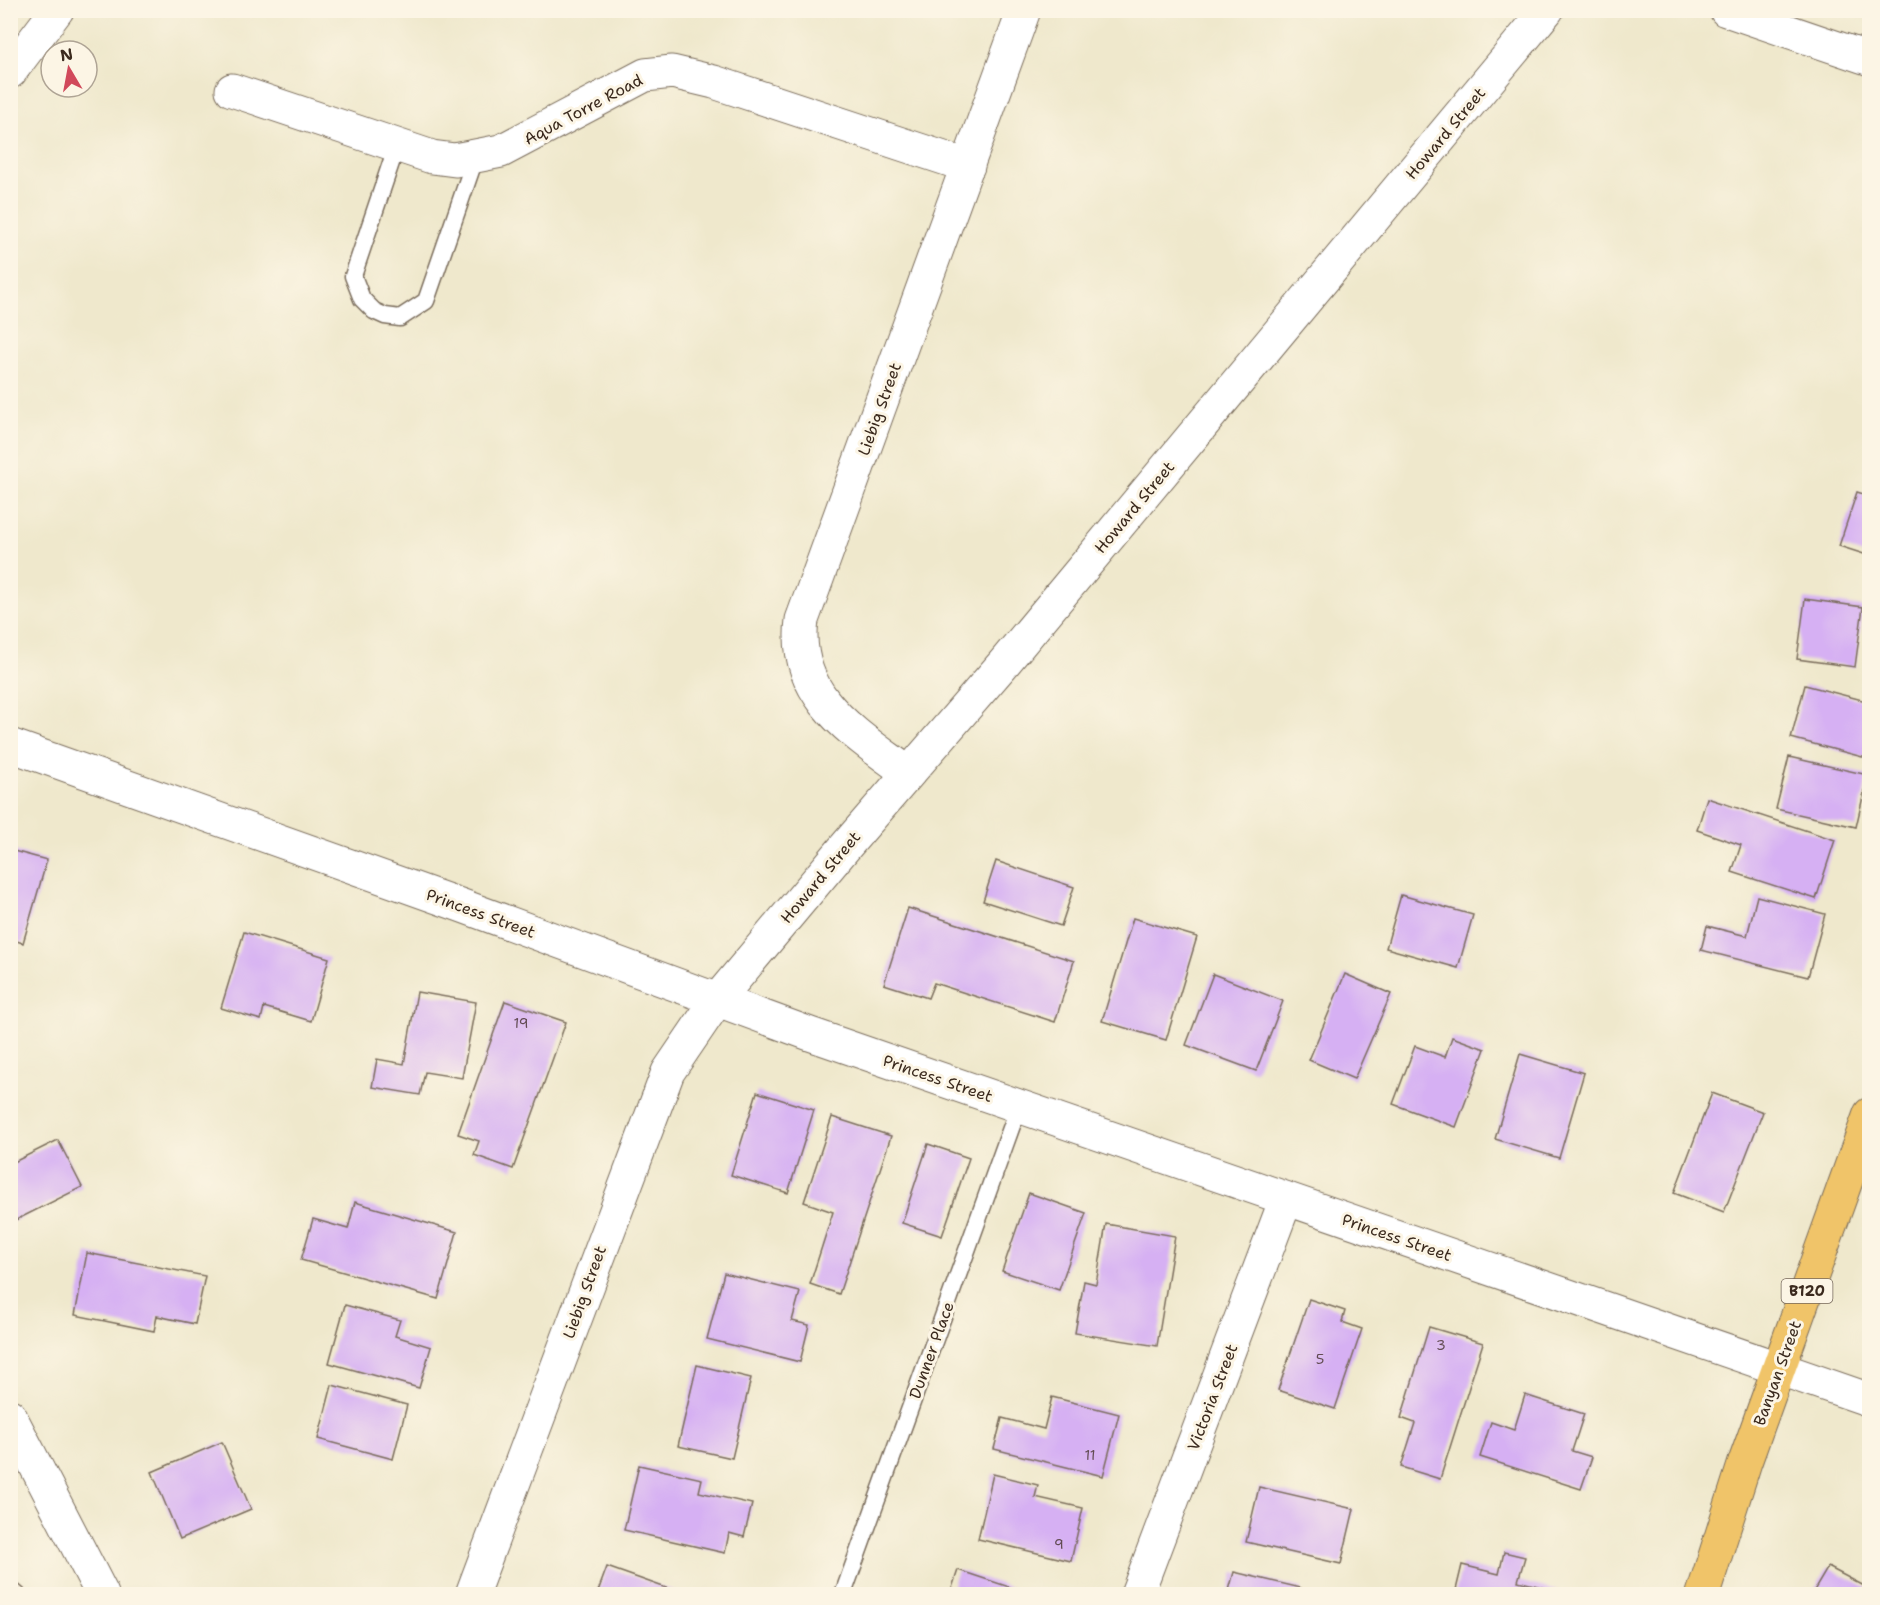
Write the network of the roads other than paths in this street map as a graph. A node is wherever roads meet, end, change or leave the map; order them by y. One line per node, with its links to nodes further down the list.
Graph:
1 (57, 10): 6 (street)
2 (1024, 10): 10 (street, Liebig Street)
3 (1547, 10): 12 (street, Howard Street)
4 (1726, 10): 5 (street)
5 (1869, 59)
6 (10, 72)
7 (232, 90): 8 (street, Aqua Torre Road)
8 (398, 145): 9 (street, Aqua Torre Road); 9 (lane)
9 (476, 156): 10 (street, Aqua Torre Road)
10 (968, 166): 12 (street, Liebig Street)
11 (10, 745): 13 (street, Princess Street)
12 (908, 773): 13 (street, Howard Street)
13 (717, 1000): 14 (street, Princess Street); 22 (street, Liebig Street)
14 (1020, 1106): 16 (street, Princess Street); 23 (lane, Dunner Place)
15 (1869, 1114): 17 (main road, Banyan Street / B120)
16 (1286, 1198): 17 (street, Princess Street); 24 (street, Victoria Street)
17 (1779, 1367): 18 (street, Princess Street); 20 (main road, Banyan Street / B120)
18 (1869, 1400)
19 (10, 1416): 21 (street)
20 (1745, 1462): 25 (main road, Banyan Street / B120); 26 (main road, Banyan Street / B120)
21 (102, 1594)
22 (472, 1594)
23 (843, 1594)
24 (1137, 1594)
25 (1688, 1594)
26 (1703, 1594)

